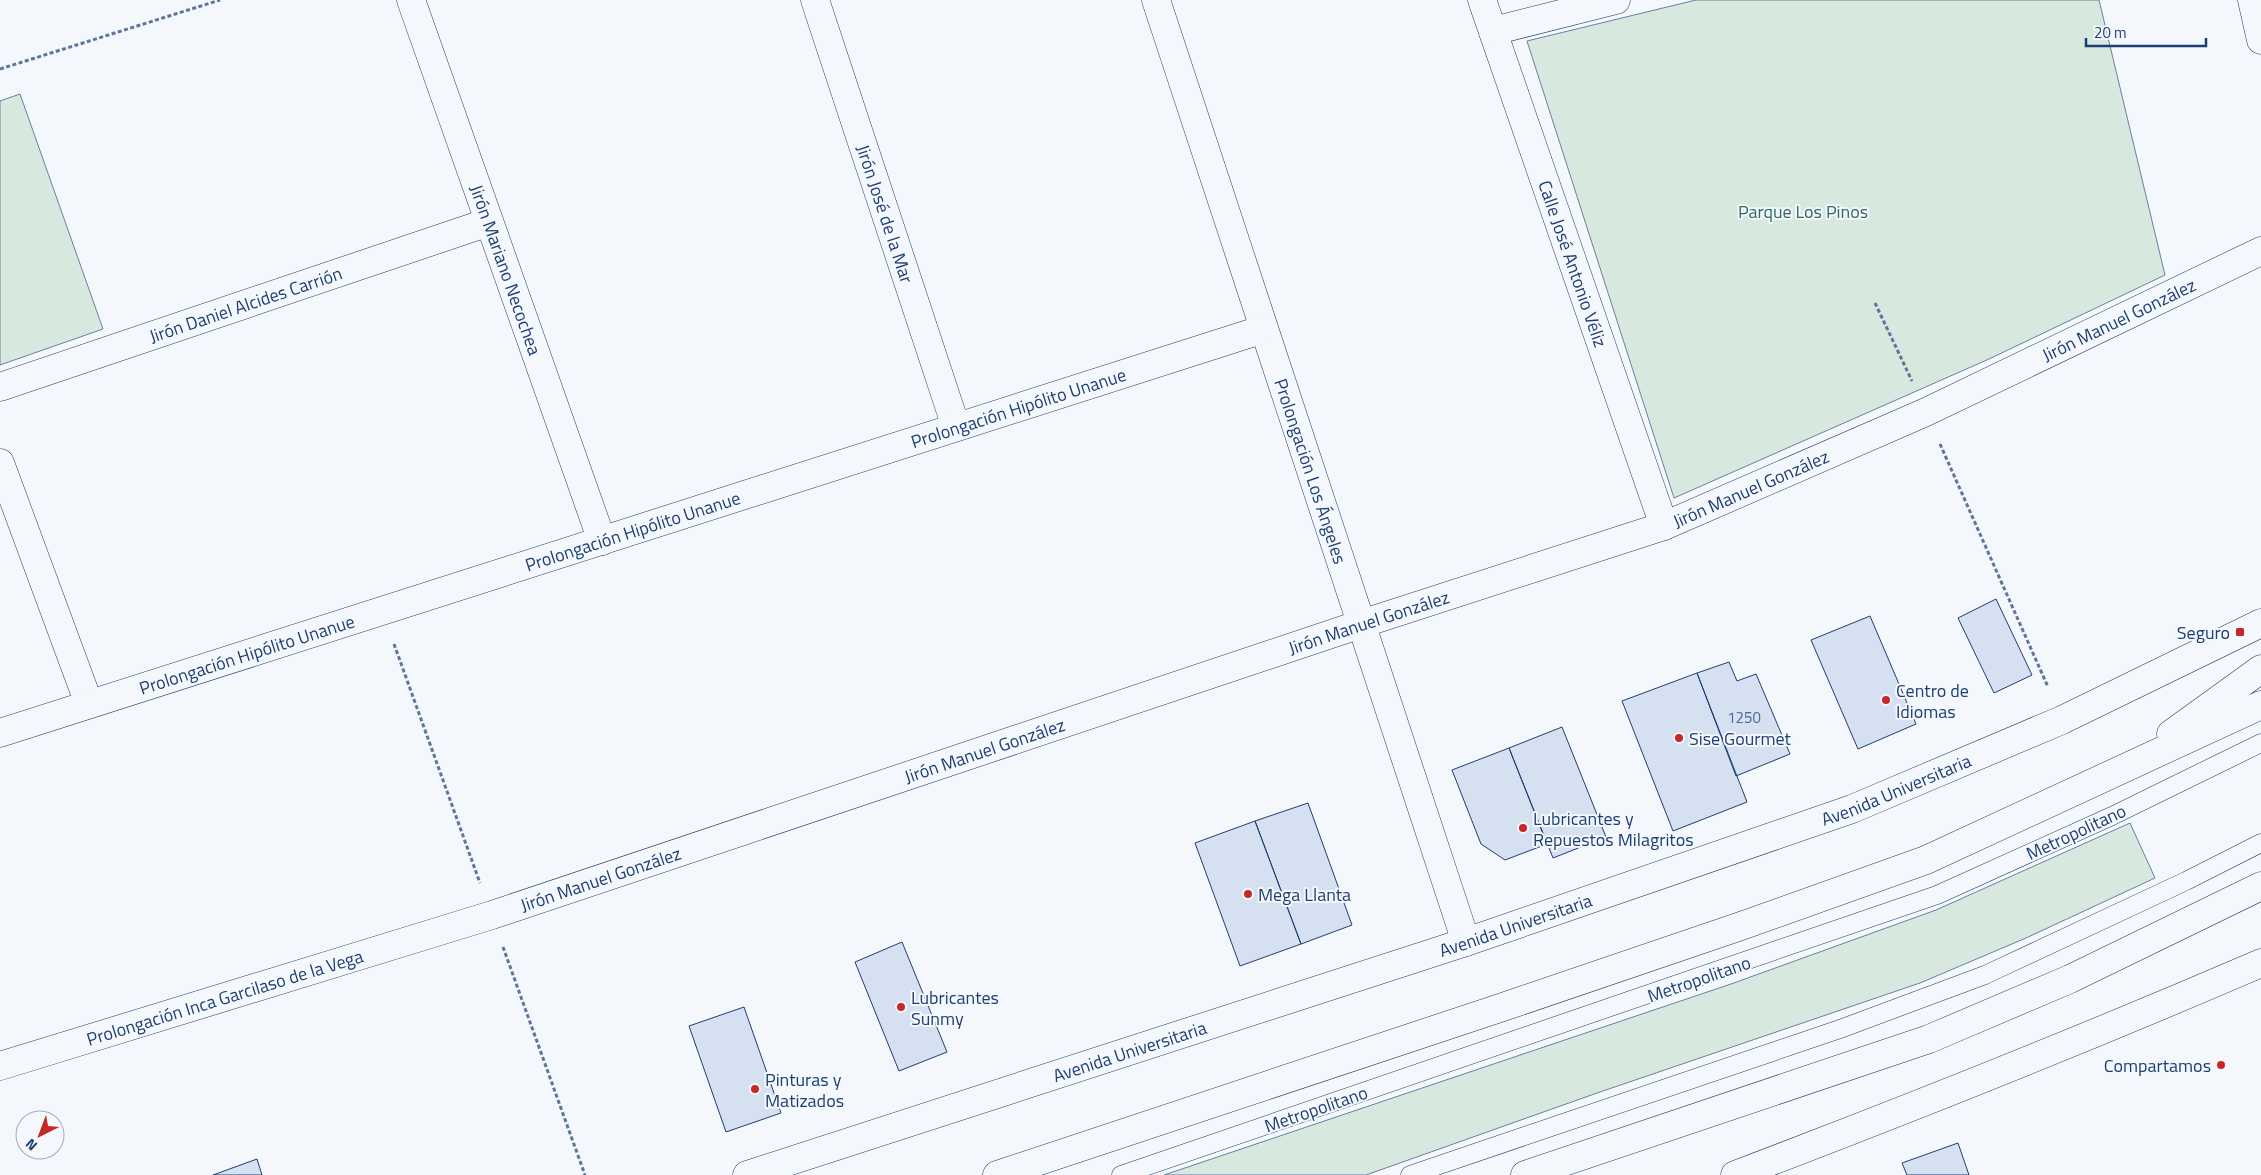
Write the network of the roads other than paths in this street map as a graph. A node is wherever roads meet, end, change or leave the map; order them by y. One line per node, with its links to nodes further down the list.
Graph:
1 (411, 0): 9 (street, Jirón Mariano Necochea)
2 (815, 0): 13 (street, Jirón José de la Mar)
3 (1156, 0): 11 (street, Prolongación Los Ángeles)
4 (1482, 0): 7 (street, Calle José Antonio Véliz)
5 (1616, 0): 7 (street)
6 (2252, 0): 8 (street)
7 (1493, 31): 15 (street, Calle José Antonio Véliz)
8 (2261, 40)
9 (489, 222): 12 (street, Jirón Daniel Alcides Carrión); 16 (street, Jirón Mariano Necochea)
10 (2261, 251): 15 (street, Jirón Manuel González)
11 (1264, 329): 13 (street, Prolongación Hipólito Unanue); 18 (street, Prolongación Los Ángeles)
12 (0, 387)
13 (956, 427): 16 (street, Prolongación Hipólito Unanue)
14 (0, 463): 20 (street)
15 (1664, 526): 18 (street, Jirón Manuel González)
16 (602, 541): 20 (street, Prolongación Hipólito Unanue)
17 (2261, 623): 28 (street, Avenida Universitaria)
18 (1361, 624): 27 (street, Jirón Manuel González); 28 (street, Prolongación Los Ángeles)
19 (2261, 669): 24 (street)
20 (89, 704): 22 (street, Prolongación Hipólito Unanue)
21 (2261, 705): 24 (street)
22 (0, 733)
23 (2261, 743): 33 (lane, Metropolitano)
24 (2133, 764): 32 (street)
25 (2261, 843): 34 (lane)
26 (2261, 886): 35 (street)
27 (450, 928): 30 (street, Prolongación Inca Garcilaso de la Vega)
28 (1466, 942): 31 (street, Avenida Universitaria)
29 (2261, 963): 36 (street)
30 (0, 1066)
31 (747, 1175)
32 (997, 1175)
33 (1121, 1175)
34 (1410, 1175)
35 (1525, 1175)
36 (1735, 1175)

